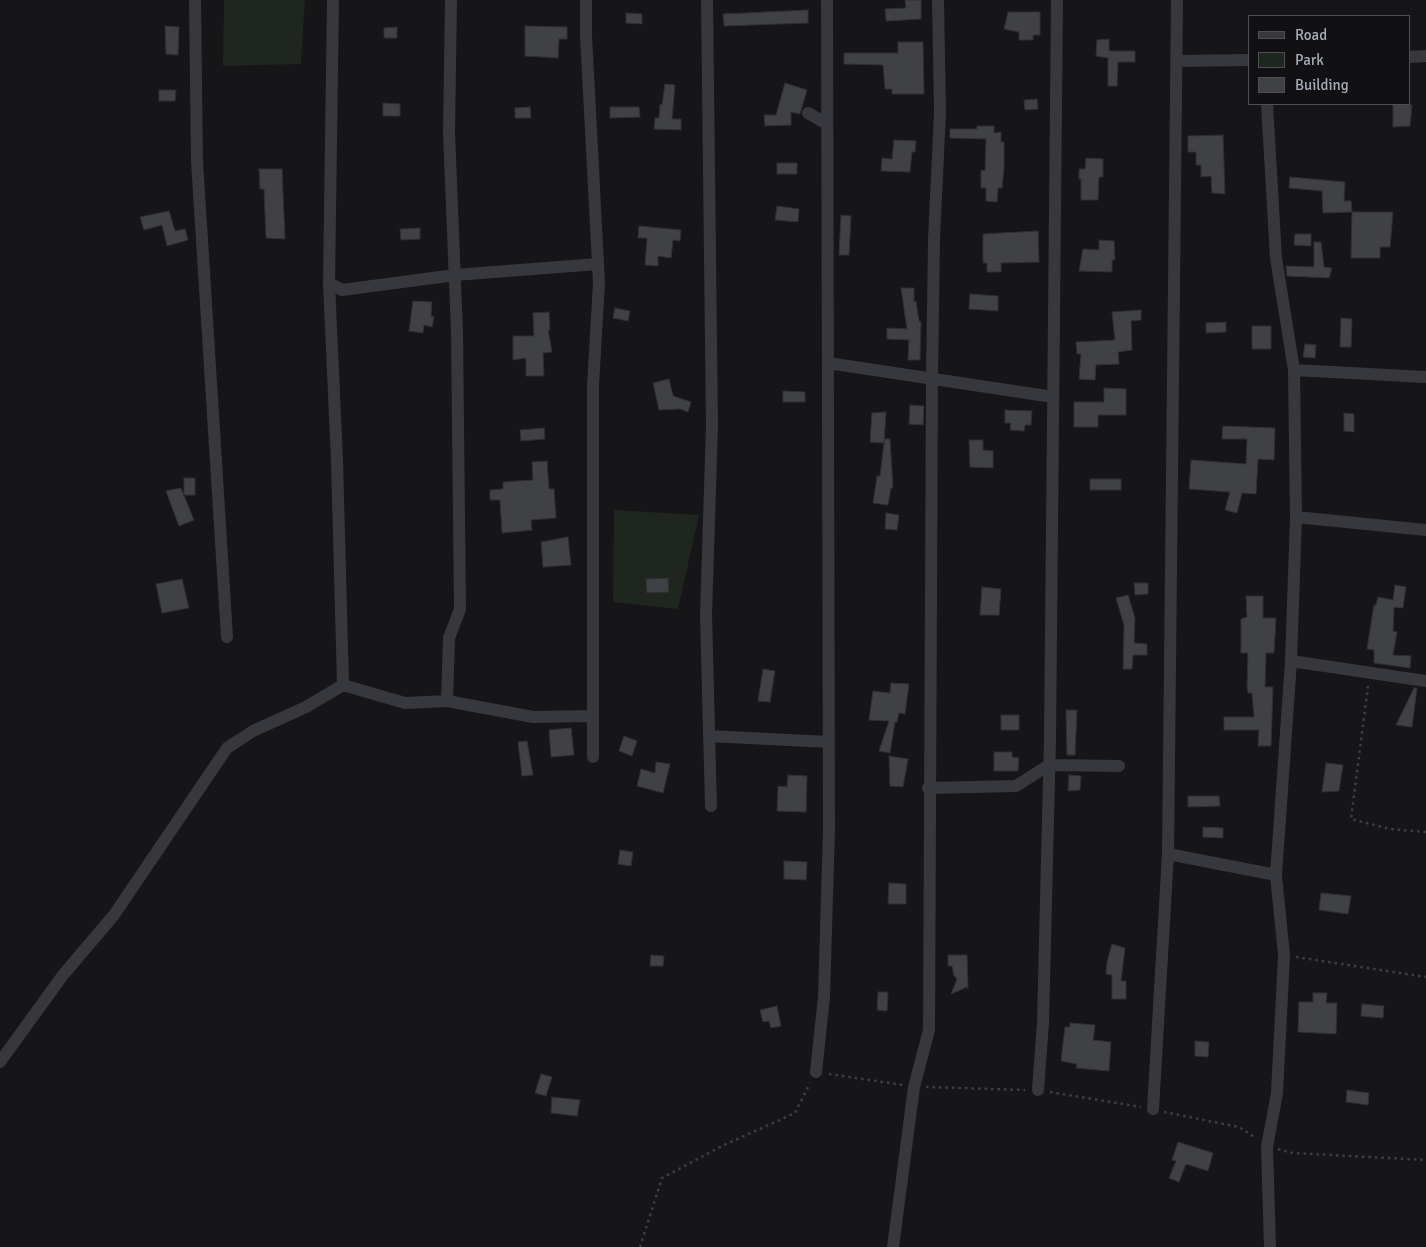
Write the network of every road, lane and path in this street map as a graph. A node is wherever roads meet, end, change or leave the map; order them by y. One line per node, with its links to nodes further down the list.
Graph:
1 (195, 0): 27 (street)
2 (333, 0): 19 (street)
3 (451, 0): 18 (street)
4 (586, 0): 17 (street)
5 (706, 0): 34 (street)
6 (827, 0): 16 (street)
7 (938, 0): 23 (street)
8 (1057, 0): 24 (street)
9 (1177, 0): 13 (street)
10 (1411, 56): 11 (street)
11 (1426, 56)
12 (1248, 60): 13 (street)
13 (1176, 61): 42 (street)
14 (1267, 105): 21 (street)
15 (808, 113): 16 (street)
16 (827, 124): 20 (street)
17 (598, 264): 18 (street); 33 (street)
18 (455, 275): 19 (street); 32 (street)
19 (329, 283): 31 (street)
20 (828, 363): 23 (street); 35 (street)
21 (1294, 370): 22 (street); 25 (street)
22 (1426, 377)
23 (932, 378): 24 (street); 39 (street)
24 (1053, 398): 37 (street)
25 (1296, 517): 26 (street); 28 (street)
26 (1426, 530)
27 (227, 637)
28 (1291, 661): 29 (street); 43 (street)
29 (1370, 674): 30 (street); 41 (path)
30 (1426, 681)
31 (343, 686): 32 (street); 46 (street)
32 (447, 701): 33 (street)
33 (593, 716): 36 (street)
34 (709, 736): 35 (street); 40 (street)
35 (829, 742): 47 (street)
36 (593, 757)
37 (1049, 765): 38 (street); 39 (street); 49 (street)
38 (1119, 766)
39 (928, 788): 48 (street)
40 (711, 806)
41 (1426, 832)
42 (1168, 854): 43 (street); 50 (street)
43 (1276, 874): 44 (street)
44 (1284, 955): 45 (path); 51 (street)
45 (1426, 977)
46 (0, 1062)
47 (816, 1072): 48 (path); 53 (path)
48 (914, 1086): 49 (path); 54 (street)
49 (1038, 1090): 50 (path)
50 (1153, 1110): 51 (path)
51 (1267, 1147): 52 (path); 55 (street)
52 (1426, 1160)
53 (640, 1247)
54 (893, 1247)
55 (1270, 1247)

